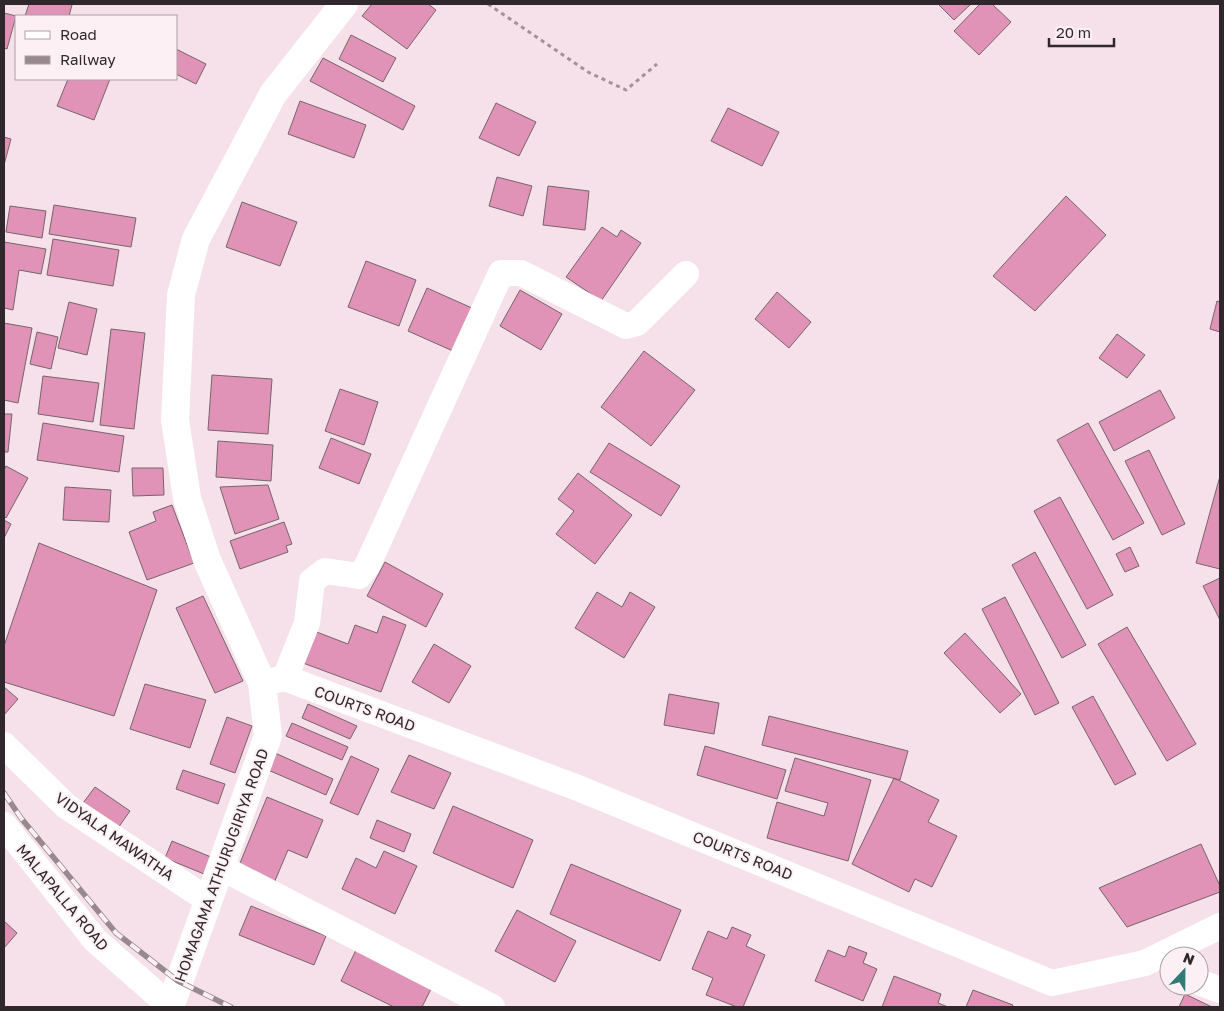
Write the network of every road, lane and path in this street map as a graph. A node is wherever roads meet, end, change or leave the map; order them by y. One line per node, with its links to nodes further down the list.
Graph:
1 (344, 4): 5 (main road, HOMAGAMA ATHURUGIRIYA ROAD)
2 (488, 4): 3 (path)
3 (657, 64)
4 (686, 274): 5 (street)
5 (274, 680): 8 (main road, HOMAGAMA ATHURUGIRIYA ROAD); 11 (street, COURTS ROAD)
6 (4, 746): 9 (street, VIDYALA MAWATHA)
7 (4, 824): 12 (street, MALAPALLA ROAD)
8 (222, 868): 9 (main road, HOMAGAMA ATHURUGIRIYA ROAD); 13 (street)
9 (208, 900): 12 (main road, HOMAGAMA ATHURUGIRIYA ROAD)
10 (1220, 926): 11 (street, COURTS ROAD)
11 (1157, 967)
12 (170, 1007)
13 (492, 1007)

